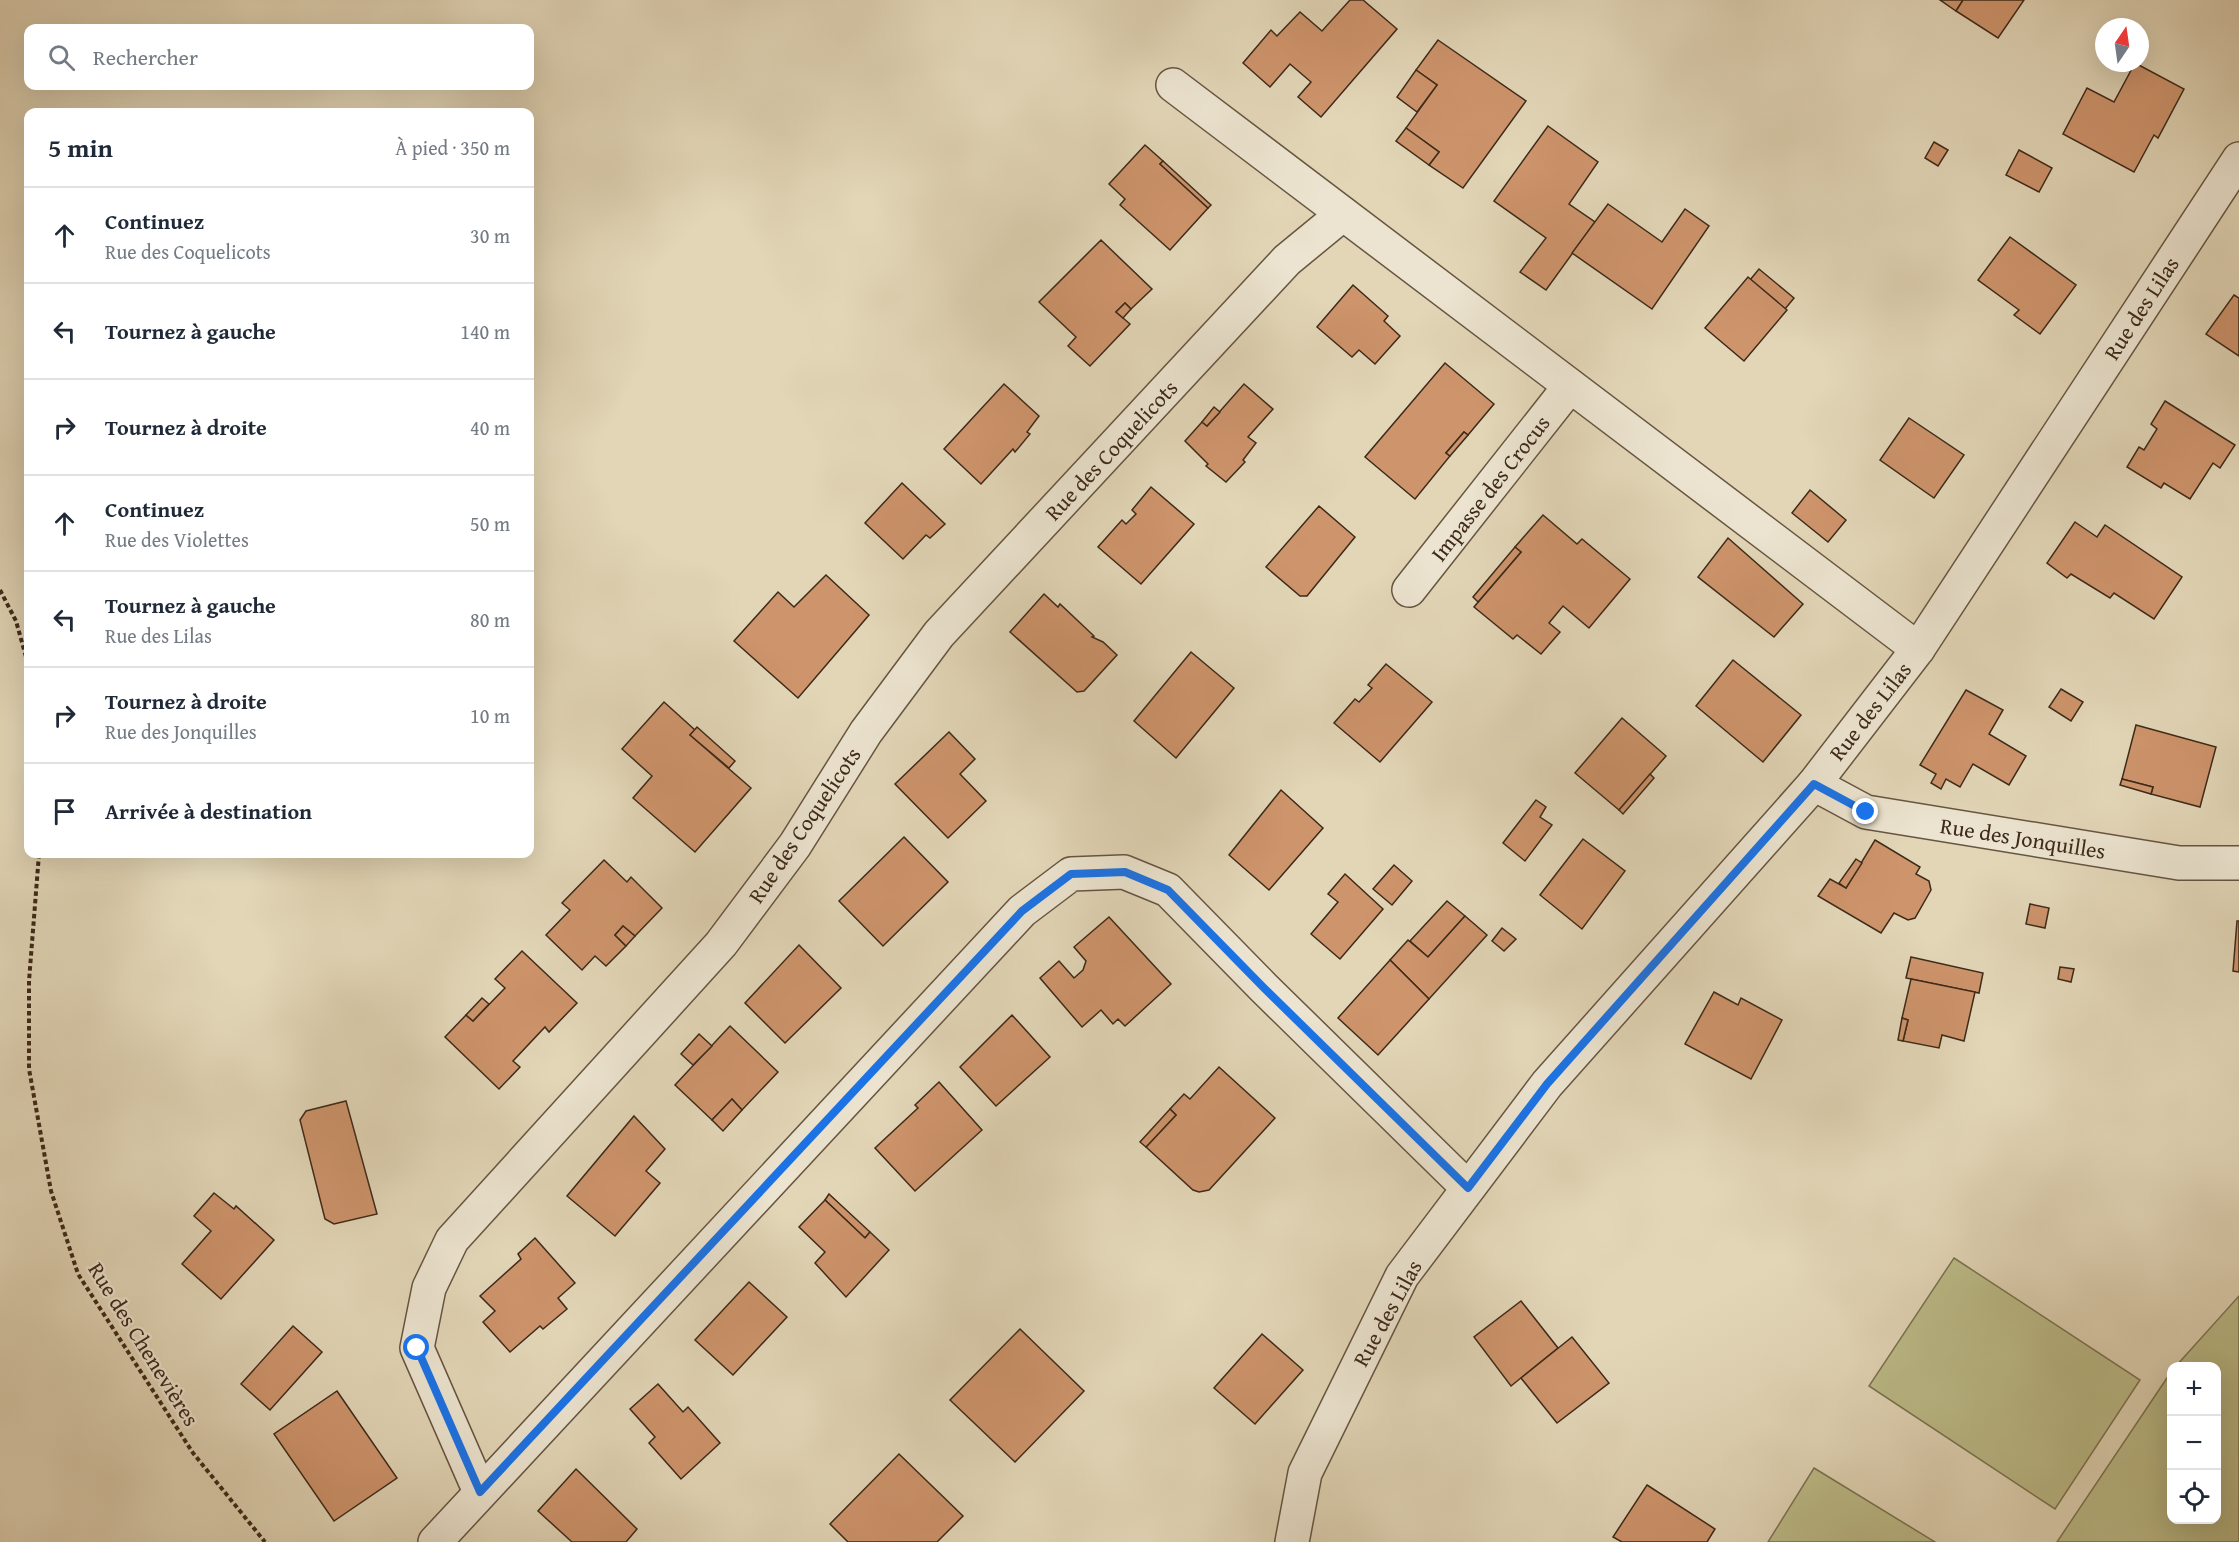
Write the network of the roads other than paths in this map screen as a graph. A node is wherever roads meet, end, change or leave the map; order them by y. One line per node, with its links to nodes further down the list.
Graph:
1 (1173, 85): 3 (street)
2 (2239, 159): 6 (street, Rue des Lilas)
3 (1343, 214): 4 (street); 10 (street, Rue des Coquelicots)
4 (1570, 386): 5 (street, Impasse des Crocus); 6 (street)
5 (1409, 590)
6 (1917, 649): 7 (street, Rue des Lilas)
7 (1814, 784): 8 (street, Rue des Jonquilles); 9 (street, Rue des Lilas)
8 (2239, 863)
9 (1468, 1188): 10 (street); 12 (street, Rue des Lilas)
10 (480, 1492): 11 (street)
11 (435, 1542)
12 (1292, 1542)

